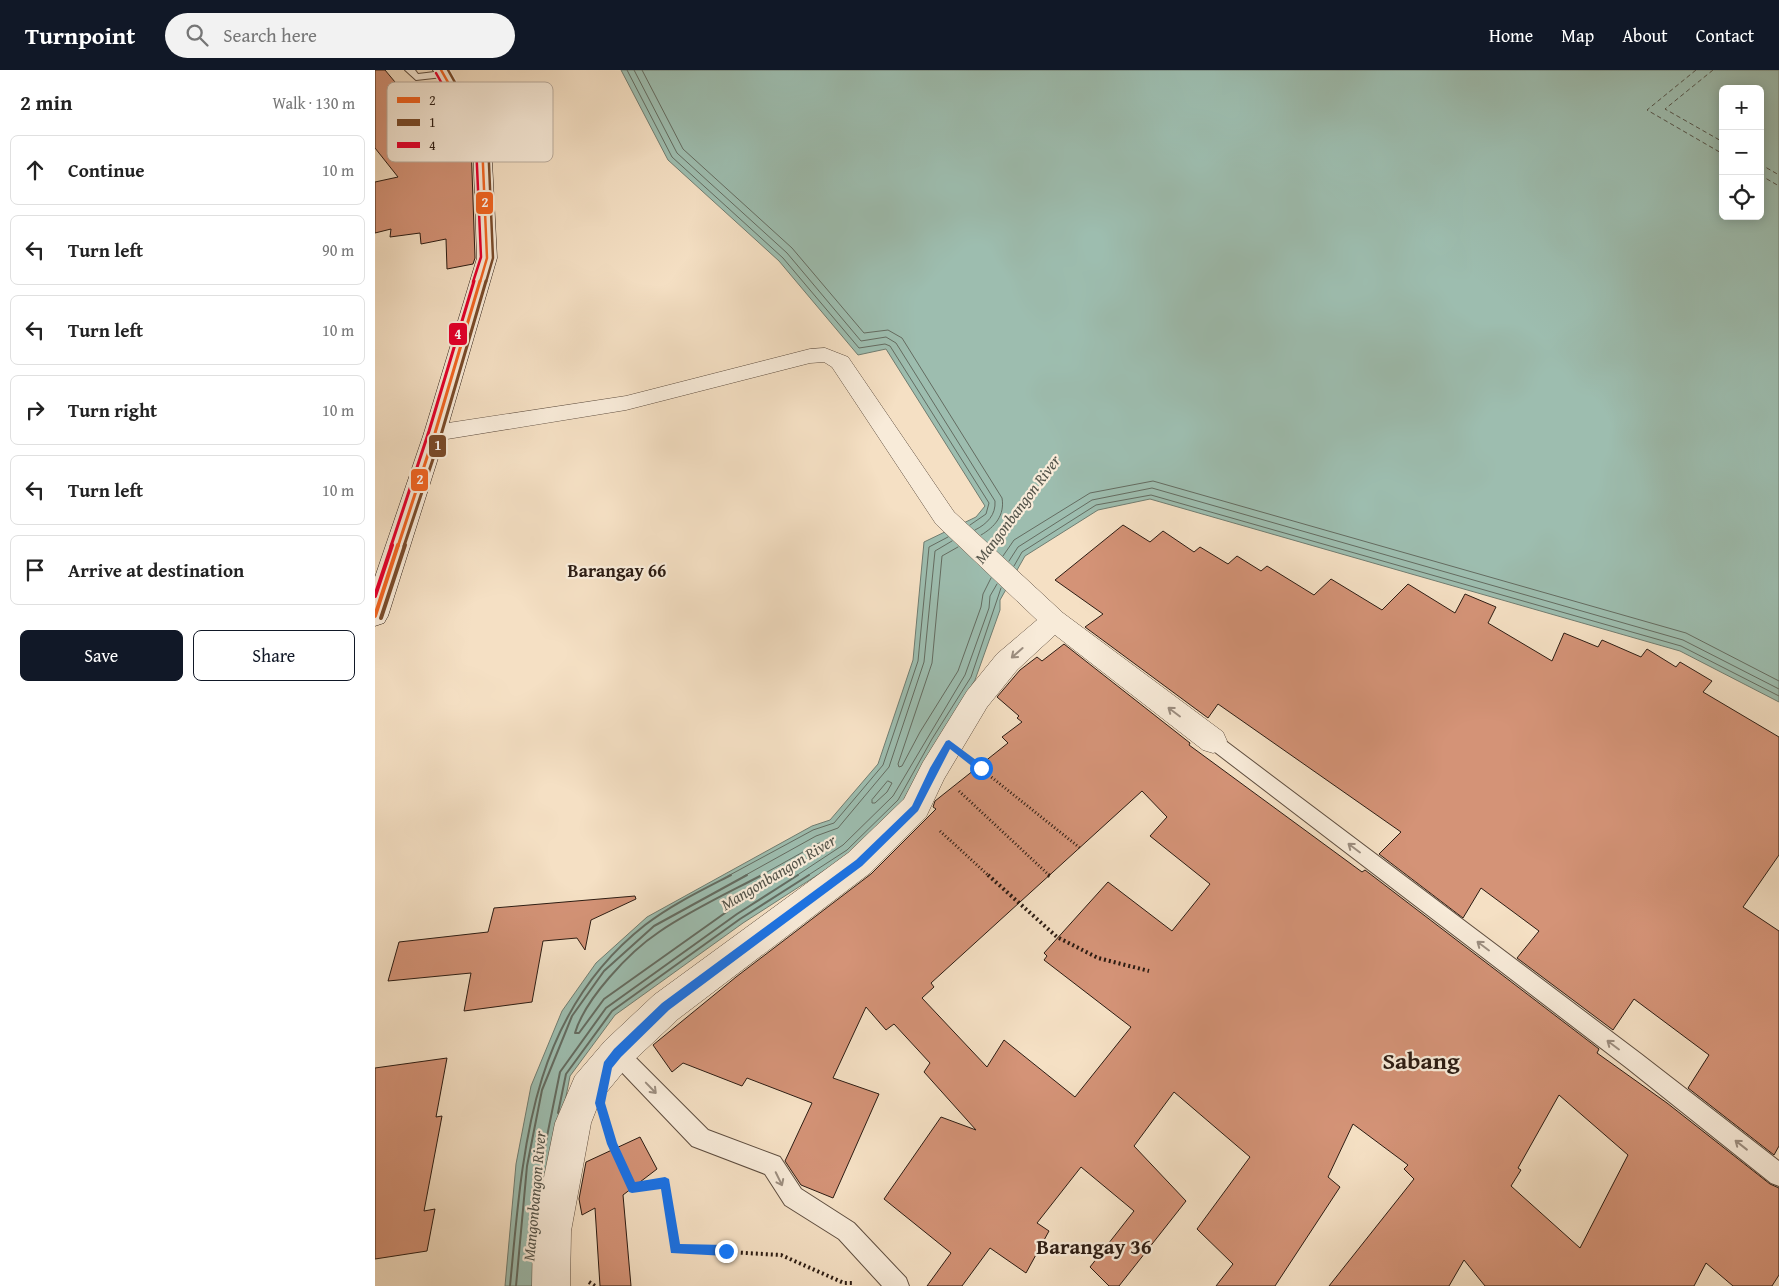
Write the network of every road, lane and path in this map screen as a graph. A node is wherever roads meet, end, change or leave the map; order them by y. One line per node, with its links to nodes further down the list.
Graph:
1 (409, 70): 2 (lane)
2 (442, 72)
3 (483, 162): 4 (street)
4 (435, 433): 5 (street); 6 (street)
5 (375, 616)
6 (1054, 620): 7 (street, one-way to 6); 8 (street, one-way to 8)
7 (1213, 741): 16 (lane, one-way to 7)
8 (949, 743): 9 (street); 11 (path)
9 (933, 771): 10 (street); 12 (path)
10 (915, 808): 13 (path); 14 (street)
11 (1081, 848)
12 (1050, 876)
13 (1149, 971)
14 (617, 1053): 17 (lane, one-way to 17); 18 (street)
15 (607, 1128): 17 (path)
16 (1779, 1175)
17 (897, 1284)
18 (551, 1286)

